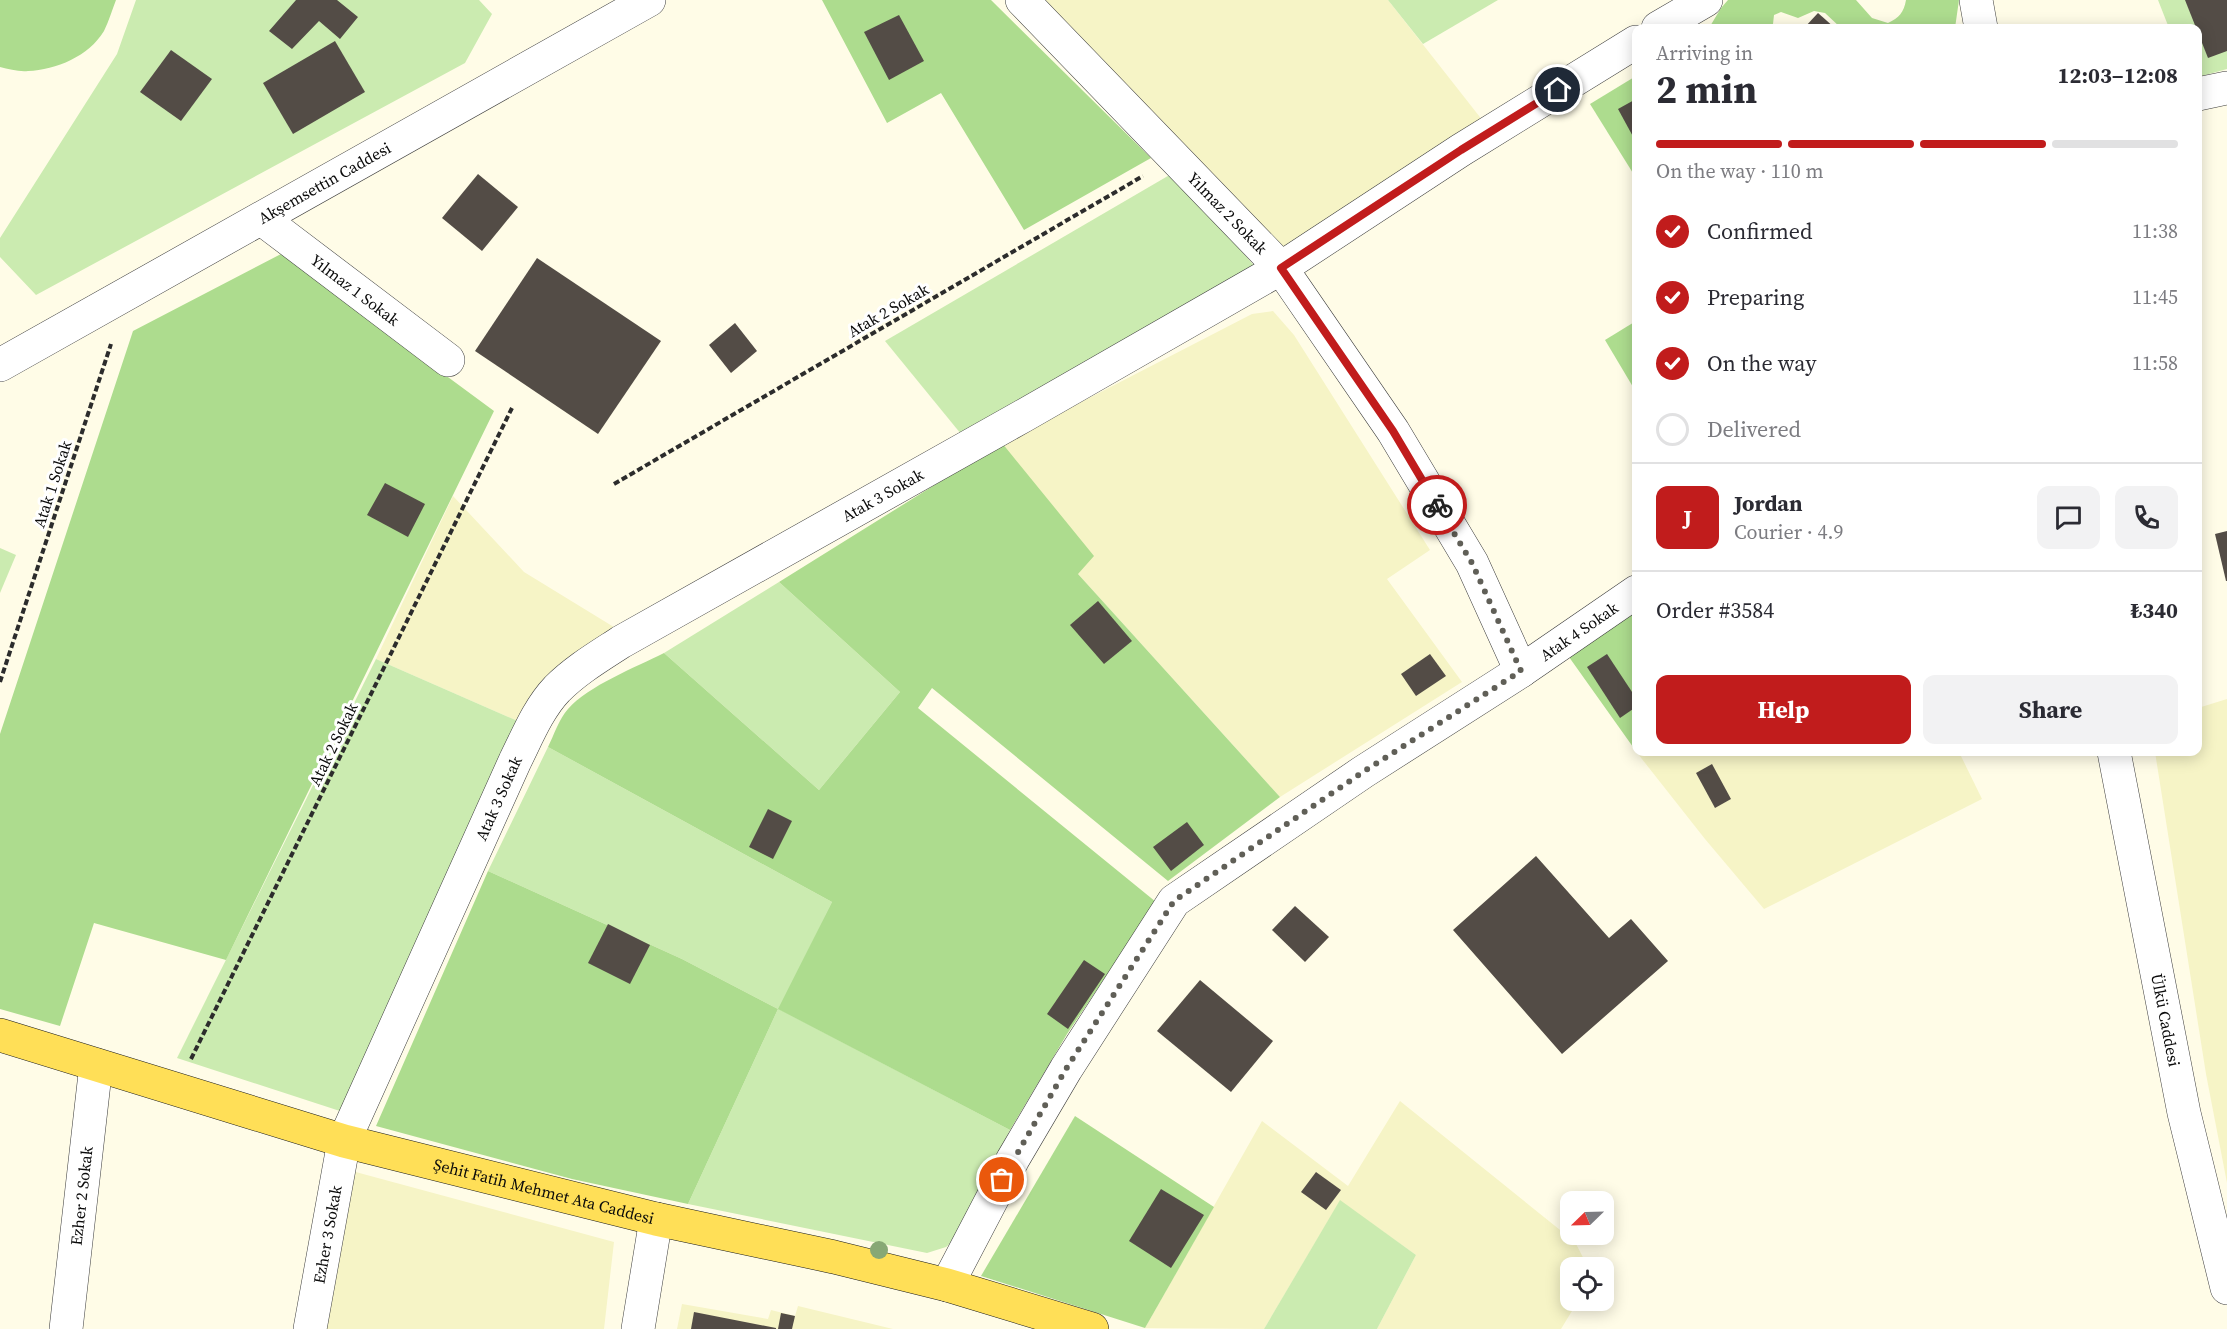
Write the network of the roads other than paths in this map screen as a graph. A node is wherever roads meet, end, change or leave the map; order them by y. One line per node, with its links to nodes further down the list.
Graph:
1 (649, 0): 10 (street, Akşemsettin Caddesi)
2 (1022, 0): 11 (street, Yılmaz 2 Sokak)
3 (1706, 0): 5 (street)
4 (1976, 0): 6 (street)
5 (1665, 24)
6 (1980, 24)
7 (1632, 44): 11 (street, Atak 3 Sokak)
8 (2227, 88): 9 (street)
9 (2202, 93)
10 (262, 219): 12 (street, Yılmaz 1 Sokak); 13 (street, Akşemsettin Caddesi)
11 (1281, 268): 15 (street, Yılmaz 2 Sokak); 19 (street, Atak 3 Sokak)
12 (448, 360)
13 (0, 365)
14 (1632, 595): 15 (street, Atak 4 Sokak)
15 (1521, 671): 21 (street, Atak 4 Sokak)
16 (2116, 756): 22 (street, Ülkü Caddesi)
17 (0, 1035): 18 (main road, Şehit Fatih Mehmet Ata Caddesi)
18 (96, 1065): 19 (main road, Şehit Fatih Mehmet Ata Caddesi); 24 (street, Ezher 2 Sokak)
19 (344, 1142): 20 (main road, Şehit Fatih Mehmet Ata Caddesi); 25 (street, Ezher 3 Sokak)
20 (656, 1219): 21 (main road, Şehit Fatih Mehmet Ata Caddesi); 26 (street)
21 (947, 1285): 23 (main road, Şehit Fatih Mehmet Ata Caddesi)
22 (2227, 1288)
23 (1078, 1326)
24 (66, 1329)
25 (310, 1329)
26 (638, 1329)

